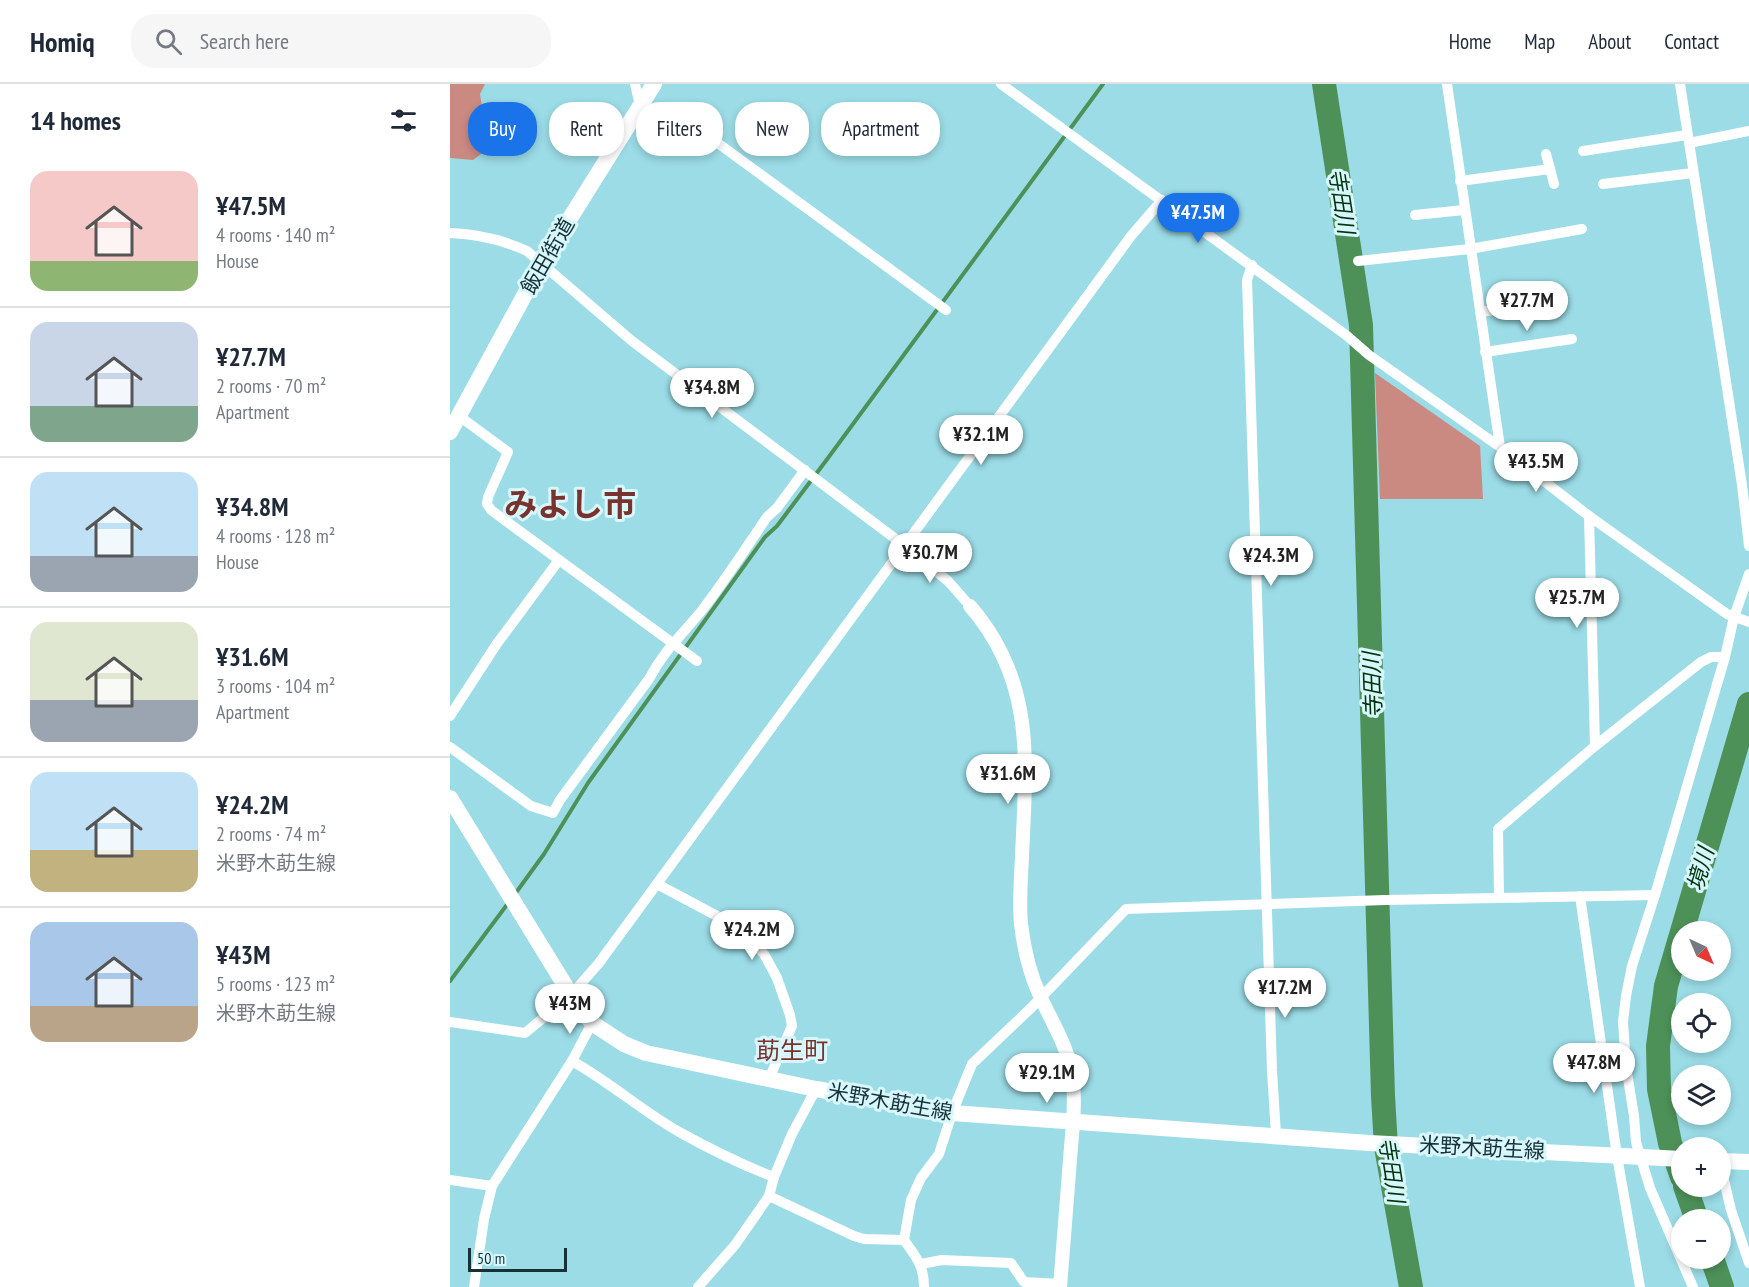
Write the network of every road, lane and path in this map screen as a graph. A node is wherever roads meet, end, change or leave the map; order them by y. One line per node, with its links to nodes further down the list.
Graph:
1 (635, 84): 6 (street)
2 (654, 84): 7 (main road, 飯田街道)
3 (1001, 84): 19 (street)
4 (1447, 84): 16 (street)
5 (1680, 84): 10 (street)
6 (637, 102)
7 (642, 102)
8 (636, 112): 26 (main road, 飯田街道)
9 (1749, 131): 10 (street)
10 (1688, 139): 12 (street); 15 (street)
11 (723, 147): 29 (street)
12 (1584, 151)
13 (1546, 154): 14 (street)
14 (1550, 169): 16 (street); 17 (street)
15 (1693, 173): 18 (street); 39 (street)
16 (1460, 181): 20 (street)
17 (1554, 184)
18 (1603, 184)
19 (1162, 200): 27 (street); 38 (street)
20 (1464, 210): 21 (street); 24 (street)
21 (1414, 214)
22 (1582, 229): 24 (street)
23 (450, 233): 26 (street)
24 (1470, 249): 25 (street); 30 (street)
25 (1358, 261)
26 (542, 263): 33 (main road, 飯田街道); 36 (street)
27 (1252, 266): 35 (street); 55 (street)
28 (1548, 303): 30 (street)
29 (946, 309)
30 (1480, 312): 32 (street)
31 (1572, 339): 32 (street)
32 (1485, 352): 35 (street)
33 (459, 416): 34 (main road, 飯田街道); 40 (street)
34 (450, 432)
35 (1500, 447): 37 (street)
36 (805, 470): 38 (street); 44 (street)
37 (1588, 516): 43 (street); 48 (street)
38 (905, 546): 42 (street); 51 (street)
39 (1749, 546)
40 (560, 560): 44 (street); 47 (street)
41 (1749, 574): 43 (street)
42 (970, 606): 57 (street)
43 (1741, 620): 45 (street)
44 (674, 644): 46 (street); 49 (street)
45 (1725, 657): 48 (street); 52 (street)
46 (695, 660)
47 (450, 716)
48 (1595, 746): 54 (street)
49 (450, 747)
50 (450, 798): 56 (main road, 米野木莇生線)
51 (657, 884): 56 (street); 61 (street)
52 (1655, 895): 53 (street); 67 (street)
53 (1580, 896): 54 (street); 66 (street)
54 (1499, 898): 55 (street)
55 (1268, 905): 57 (street); 65 (street)
56 (572, 996): 58 (street); 59 (main road, 米野木莇生線)
57 (1041, 998): 63 (street); 64 (street)
58 (450, 1022)
59 (592, 1023): 60 (street); 61 (main road, 米野木莇生線)
60 (572, 1061): 71 (street); 73 (street)
61 (769, 1079): 62 (main road, 米野木莇生線)
62 (816, 1089): 63 (main road, 米野木莇生線); 71 (street)
63 (952, 1113): 64 (main road, 米野木莇生線); 76 (street)
64 (1073, 1123): 65 (main road, 米野木莇生線); 79 (street)
65 (1276, 1135): 66 (main road, 米野木莇生線)
66 (1617, 1156): 67 (main road, 米野木莇生線); 83 (street)
67 (1640, 1157): 68 (main road, 米野木莇生線); 84 (street)
68 (1671, 1158)
69 (1731, 1162): 70 (main road)
70 (1749, 1162)
71 (774, 1177): 74 (street)
72 (450, 1180): 73 (street)
73 (492, 1186): 80 (street)
74 (769, 1196): 76 (street); 81 (street)
75 (1728, 1197): 77 (street)
76 (904, 1240): 78 (street)
77 (1749, 1263)
78 (921, 1264): 79 (street); 82 (street)
79 (1060, 1286)
80 (474, 1287)
81 (698, 1287)
82 (924, 1287)
83 (1640, 1287)
84 (1693, 1287)

